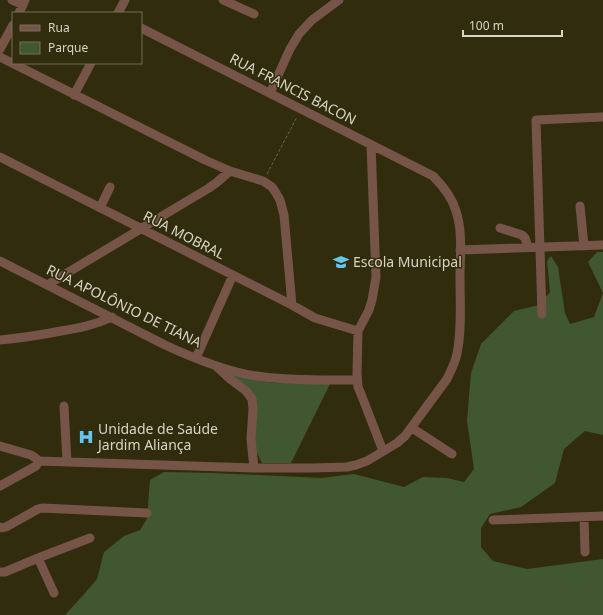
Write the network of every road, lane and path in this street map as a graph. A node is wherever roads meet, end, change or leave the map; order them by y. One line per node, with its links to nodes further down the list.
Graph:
1 (12, 0): 5 (street)
2 (125, 0): 6 (street)
3 (223, 0): 7 (street)
4 (335, 1): 15 (street)
5 (22, 6)
6 (119, 12)
7 (254, 14)
8 (12, 27): 10 (street)
9 (142, 29): 15 (street, RUA FRANCIS BACON)
10 (0, 49)
11 (0, 57): 12 (street)
12 (12, 63)
13 (14, 64): 16 (street)
14 (89, 64): 16 (street)
15 (270, 93): 17 (street, RUA FRANCIS BACON)
16 (74, 94): 21 (street)
17 (301, 109): 19 (street, RUA FRANCIS BACON); 22 (path)
18 (603, 117): 31 (street)
19 (371, 145): 32 (street, RUA FRANCIS BACON); 39 (street)
20 (0, 157): 25 (street, RUA MOBRAL)
21 (230, 171): 22 (street); 27 (street)
22 (263, 181): 36 (street)
23 (110, 187): 25 (street)
24 (580, 206): 29 (street)
25 (100, 208): 27 (street, RUA MOBRAL)
26 (500, 228): 30 (street)
27 (142, 229): 34 (street, RUA MOBRAL); 35 (street)
28 (603, 245): 29 (street)
29 (584, 246): 31 (street)
30 (528, 247): 31 (street); 32 (street)
31 (540, 247): 37 (street)
32 (460, 250): 45 (street)
33 (0, 260): 35 (street, RUA APOLÔNIO DE TIANA)
34 (233, 275): 36 (street, RUA MOBRAL); 41 (street)
35 (47, 285): 38 (street, RUA APOLÔNIO DE TIANA)
36 (292, 305): 39 (street, RUA MOBRAL)
37 (542, 314)
38 (112, 317): 40 (street); 41 (street, RUA APOLÔNIO DE TIANA)
39 (358, 331): 43 (street)
40 (0, 340)
41 (196, 358): 42 (street, RUA APOLÔNIO DE TIANA)
42 (215, 365): 43 (street, RUA APOLÔNIO DE TIANA); 51 (street)
43 (357, 380): 47 (street)
44 (64, 406): 50 (street)
45 (412, 428): 47 (street); 48 (street)
46 (0, 446): 49 (street)
47 (383, 451): 51 (street)
48 (452, 454)
49 (38, 462): 50 (street); 52 (street)
50 (67, 462): 51 (street)
51 (254, 468)
52 (0, 486)
53 (147, 513): 57 (street)
54 (603, 516): 55 (street)
55 (584, 517): 56 (street); 59 (street)
56 (493, 520)
57 (0, 527)
58 (90, 538): 60 (street)
59 (585, 552)
60 (38, 558): 61 (street); 62 (street)
61 (0, 572)
62 (54, 594)

